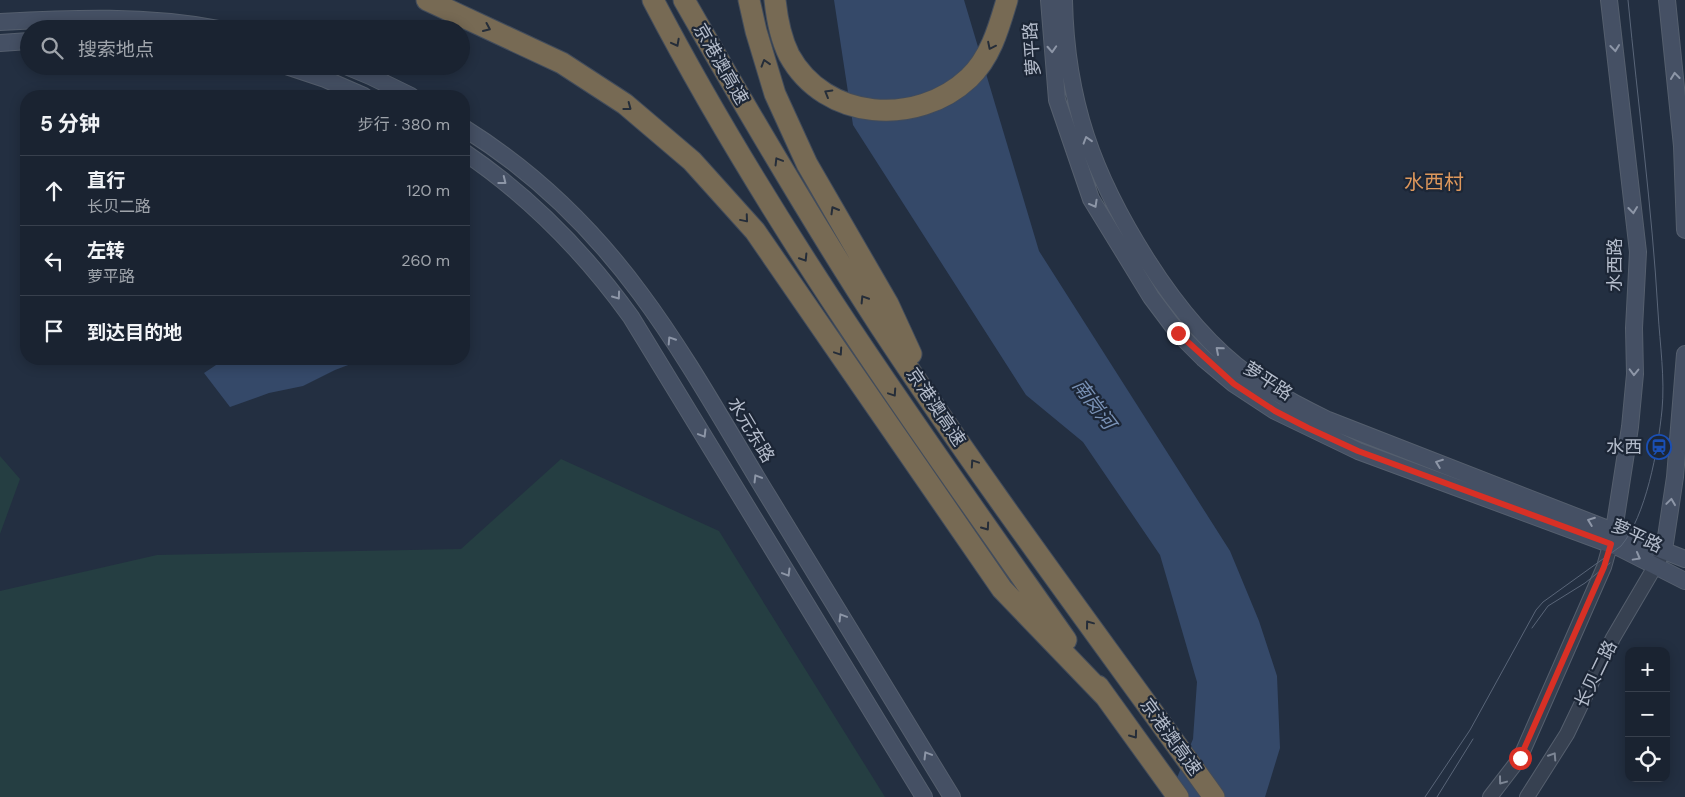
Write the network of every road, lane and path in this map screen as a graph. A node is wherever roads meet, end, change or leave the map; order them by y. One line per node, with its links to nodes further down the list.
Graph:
1 (427, 0): 13 (highway, one-way to 13)
2 (653, 0): 33 (highway, 京港澳高速, one-way to 33)
3 (684, 0): 27 (highway, 京港澳高速, one-way to 3)
4 (749, 0): 27 (highway, one-way to 4)
5 (775, 0): 6 (highway, one-way to 5)
6 (1007, 0)
7 (1049, 0): 28 (main road, 萝平路, one-way to 28)
8 (1064, 0): 28 (main road, 萝平路, one-way to 8)
9 (1609, 0): 28 (main road, 水西路, one-way to 28)
10 (1667, 0): 25 (main road, one-way to 10)
11 (35, 20): 12 (main road)
12 (151, 20)
13 (470, 20)
14 (470, 20): 33 (highway, one-way to 33)
15 (20, 21): 16 (main road)
16 (0, 22)
17 (20, 42): 18 (main road)
18 (0, 43)
19 (309, 75): 21 (main road)
20 (368, 75): 22 (main road)
21 (348, 90)
22 (399, 90)
23 (470, 132): 35 (main road, 水元东路, one-way to 23)
24 (470, 157): 34 (main road, one-way to 34)
25 (1685, 230)
26 (1685, 354): 29 (main road, one-way to 26)
27 (936, 408): 37 (highway, 京港澳高速, one-way to 27)
28 (1612, 537): 29 (main road, 萝平路); 31 (main road, 萝平路, one-way to 31); 38 (street, 长贝二路, one-way to 38)
29 (1664, 550): 30 (main road, 萝平路); 31 (street, 长贝二路)
30 (1685, 559)
31 (1656, 567): 32 (main road, 萝平路); 39 (street, 长贝二路, one-way to 31)
32 (1685, 581)
33 (1105, 696): 36 (highway, 京港澳高速, one-way to 36)
34 (924, 797)
35 (952, 797)
36 (1178, 797)
37 (1214, 797)
38 (1490, 797)
39 (1527, 797)

